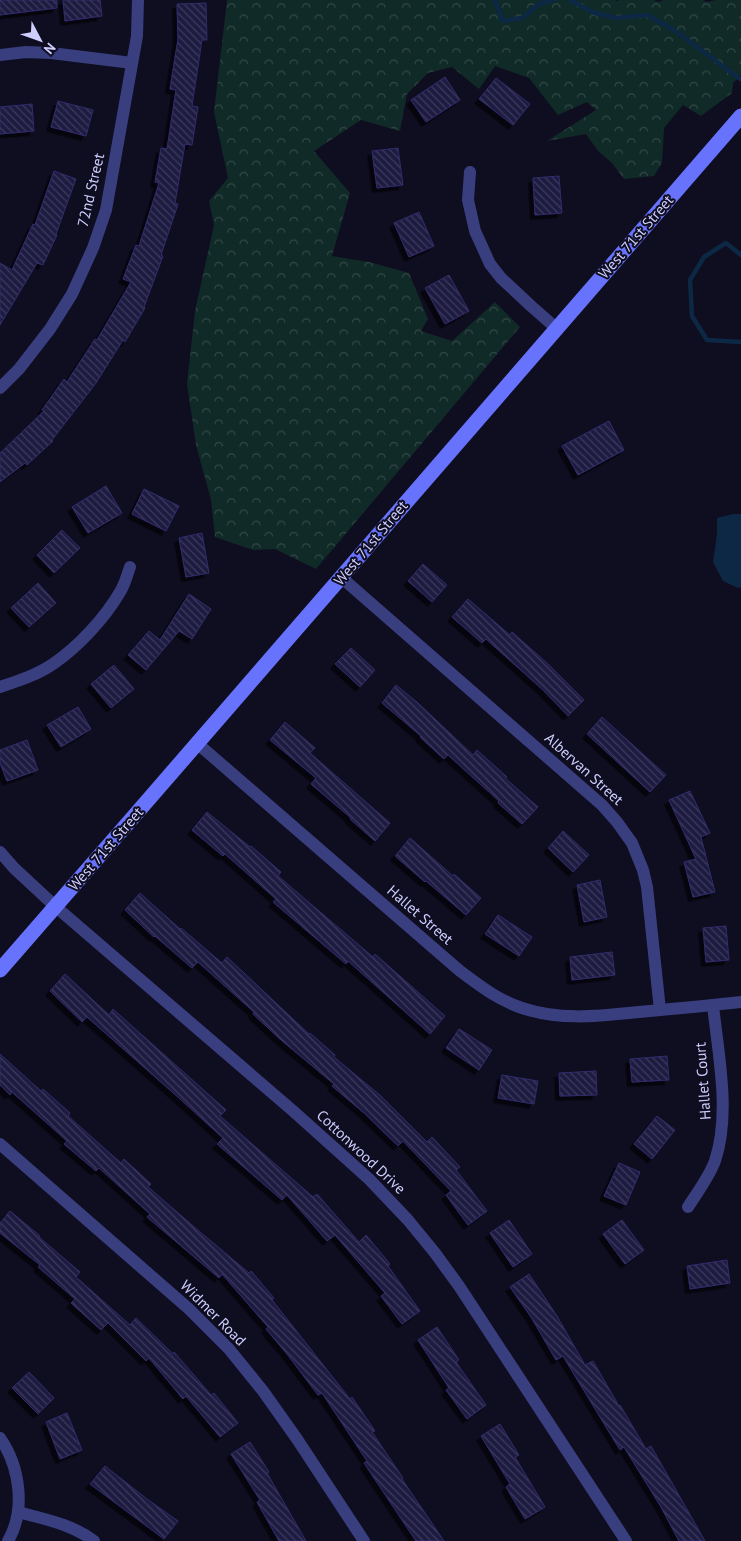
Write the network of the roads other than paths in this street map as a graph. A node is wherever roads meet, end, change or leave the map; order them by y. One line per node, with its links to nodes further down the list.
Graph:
1 (138, 0): 3 (street, 72nd Street)
2 (0, 55): 3 (street)
3 (132, 62): 7 (street, 72nd Street)
4 (741, 116): 6 (street, West 71st Street)
5 (470, 172): 6 (street)
6 (556, 328): 9 (street, West 71st Street)
7 (0, 388)
8 (130, 567): 10 (street)
9 (342, 578): 11 (street, West 71st Street); 17 (street, Albervan Street)
10 (0, 687)
11 (198, 744): 13 (street, West 71st Street); 17 (street, Hallet Street)
12 (0, 852): 13 (street, Cottonwood Drive)
13 (56, 907): 14 (street, West 71st Street); 25 (street, Cottonwood Drive)
14 (0, 970)
15 (741, 1002): 16 (street)
16 (713, 1005): 17 (street); 19 (street, Hallet Court)
17 (660, 1010)
18 (0, 1144): 24 (street, Widmer Road)
19 (688, 1207)
20 (0, 1438): 21 (street)
21 (18, 1512): 22 (street); 23 (street)
22 (8, 1541)
23 (94, 1541)
24 (364, 1541)
25 (626, 1541)

